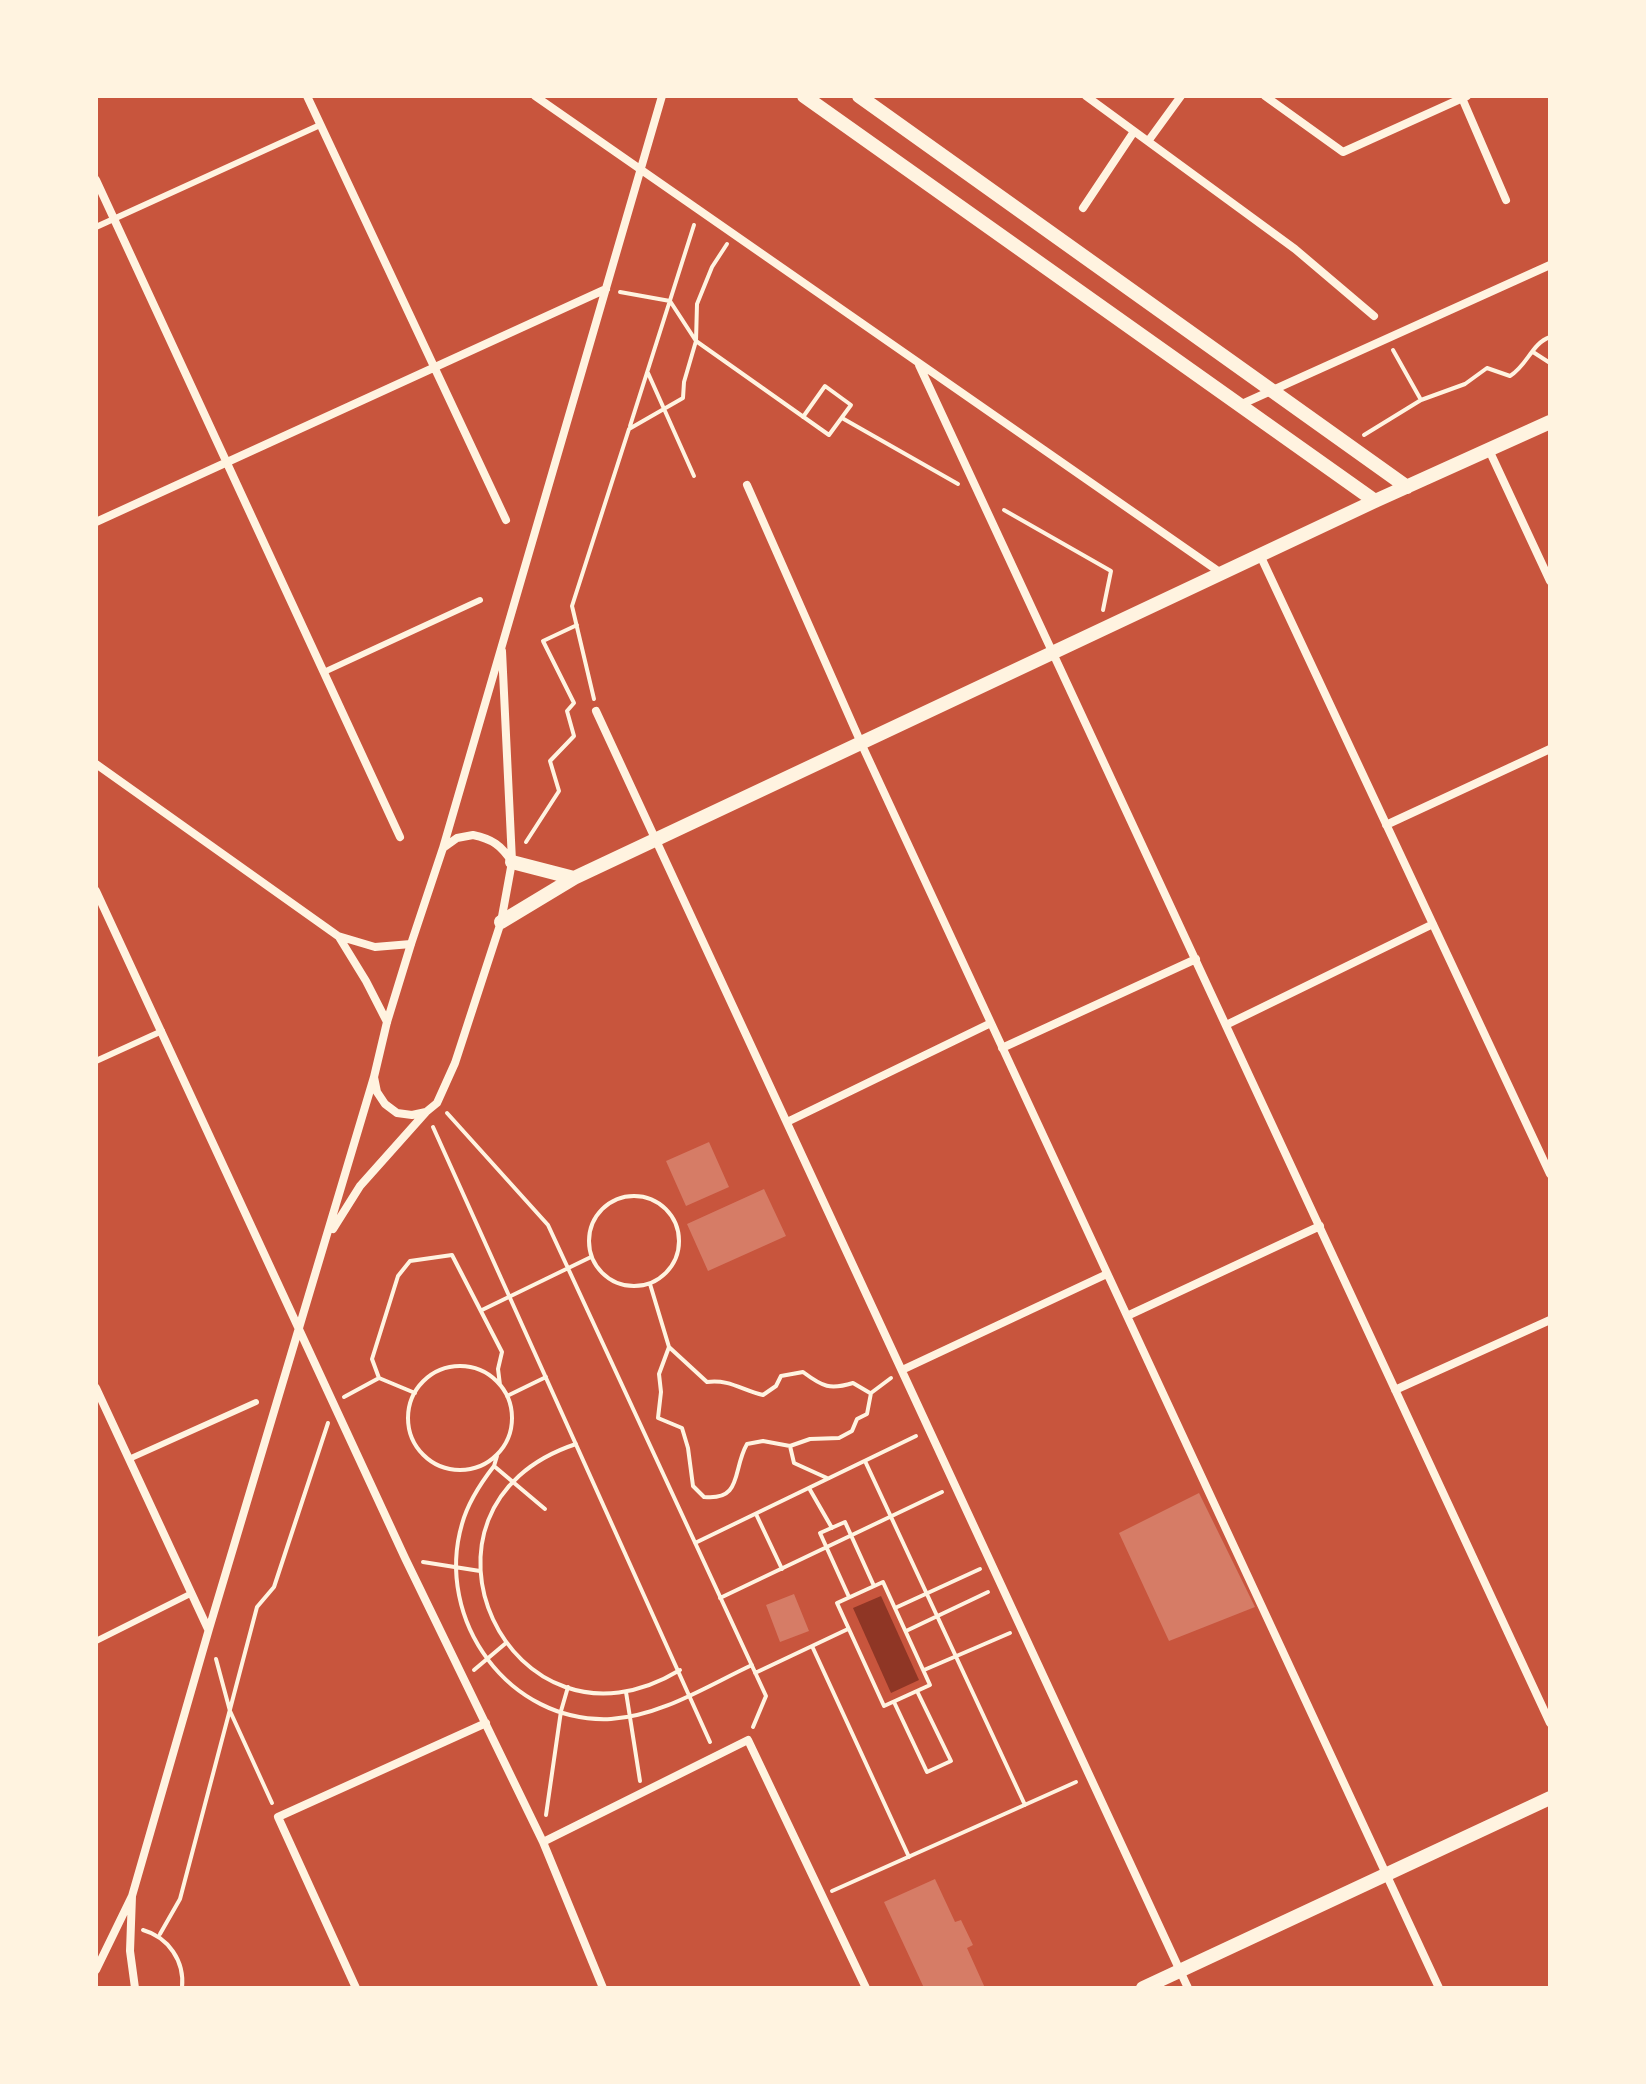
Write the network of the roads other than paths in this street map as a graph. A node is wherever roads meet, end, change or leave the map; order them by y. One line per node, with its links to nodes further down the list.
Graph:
1 (307, 96): 10 (street)
2 (535, 96): 13 (street)
3 (662, 96): 13 (street)
4 (804, 96): 25 (street)
5 (859, 96): 24 (street)
6 (1086, 96): 11 (street)
7 (1181, 96): 12 (street)
8 (1265, 96): 9 (street)
9 (1464, 97): 15 (street)
10 (320, 125): 17 (lane); 23 (street)
11 (1133, 133): 12 (street); 16 (street)
12 (1149, 140): 21 (street)
13 (641, 172): 20 (street); 22 (street)
14 (96, 180): 17 (street)
15 (1506, 200)
16 (1083, 208)
17 (114, 219): 18 (lane); 28 (street)
18 (96, 227)
19 (1550, 265): 24 (street)
20 (606, 289): 23 (street); 38 (street)
21 (1374, 316)
22 (919, 365): 35 (street); 39 (street)
23 (435, 368): 28 (street); 32 (street)
24 (1274, 390): 25 (street); 30 (street)
25 (1242, 404): 31 (street)
26 (1550, 422): 27 (street)
27 (1489, 450): 30 (street); 36 (street)
28 (227, 462): 33 (street); 40 (street)
29 (747, 485): 42 (street)
30 (1407, 487): 31 (street)
31 (1375, 501): 34 (street)
32 (506, 520)
33 (96, 522)
34 (1260, 555): 35 (street); 45 (street)
35 (1221, 574): 39 (street)
36 (1550, 581)
37 (480, 600): 40 (lane)
38 (502, 644): 48 (street); 49 (street)
39 (1054, 653): 42 (street); 56 (street)
40 (324, 672): 46 (street)
41 (596, 711): 47 (street)
42 (861, 743): 47 (street); 58 (street)
43 (1550, 749): 45 (street)
44 (96, 764): 54 (street)
45 (1386, 825): 53 (street)
46 (400, 837)
47 (656, 840): 50 (street); 65 (street)
48 (443, 848): 49 (street); 55 (street)
49 (512, 862): 50 (street); 52 (street)
50 (574, 878): 52 (street)
51 (96, 891): 60 (street)
52 (501, 922): 64 (street)
53 (1433, 924): 59 (street); 66 (street)
54 (338, 936): 55 (street); 57 (street)
55 (411, 944): 57 (street)
56 (1196, 959): 59 (street); 61 (street)
57 (387, 1022): 63 (street)
58 (991, 1023): 61 (street); 65 (street)
59 (1226, 1025): 67 (street)
60 (162, 1031): 62 (lane); 72 (street)
61 (1002, 1048): 69 (street)
62 (96, 1061)
63 (374, 1077): 64 (street); 68 (street)
64 (426, 1112): 68 (street)
65 (787, 1122): 73 (street)
66 (1550, 1174)
67 (1320, 1226): 70 (street); 75 (street)
68 (326, 1240): 72 (street)
69 (1107, 1274): 70 (street); 73 (street)
70 (1127, 1316): 85 (street)
71 (1550, 1320): 75 (street)
72 (299, 1328): 79 (street); 81 (street)
73 (902, 1370): 88 (street)
74 (96, 1388): 77 (street)
75 (1395, 1390): 82 (street)
76 (256, 1402): 77 (lane)
77 (129, 1459): 78 (street)
78 (192, 1593): 79 (street); 80 (lane)
79 (209, 1629): 86 (street)
80 (96, 1641)
81 (486, 1723): 84 (street); 90 (street)
82 (1550, 1723)
83 (1550, 1798): 85 (street)
84 (543, 1842): 91 (street); 92 (street)
85 (1386, 1874): 88 (street); 95 (street)
86 (132, 1896): 87 (street); 89 (street)
87 (96, 1970)
88 (1180, 1971): 93 (street); 94 (street)
89 (135, 1988)
90 (356, 1988)
91 (603, 1988)
92 (866, 1988)
93 (1143, 1988)
94 (1188, 1988)
95 (1439, 1988)

